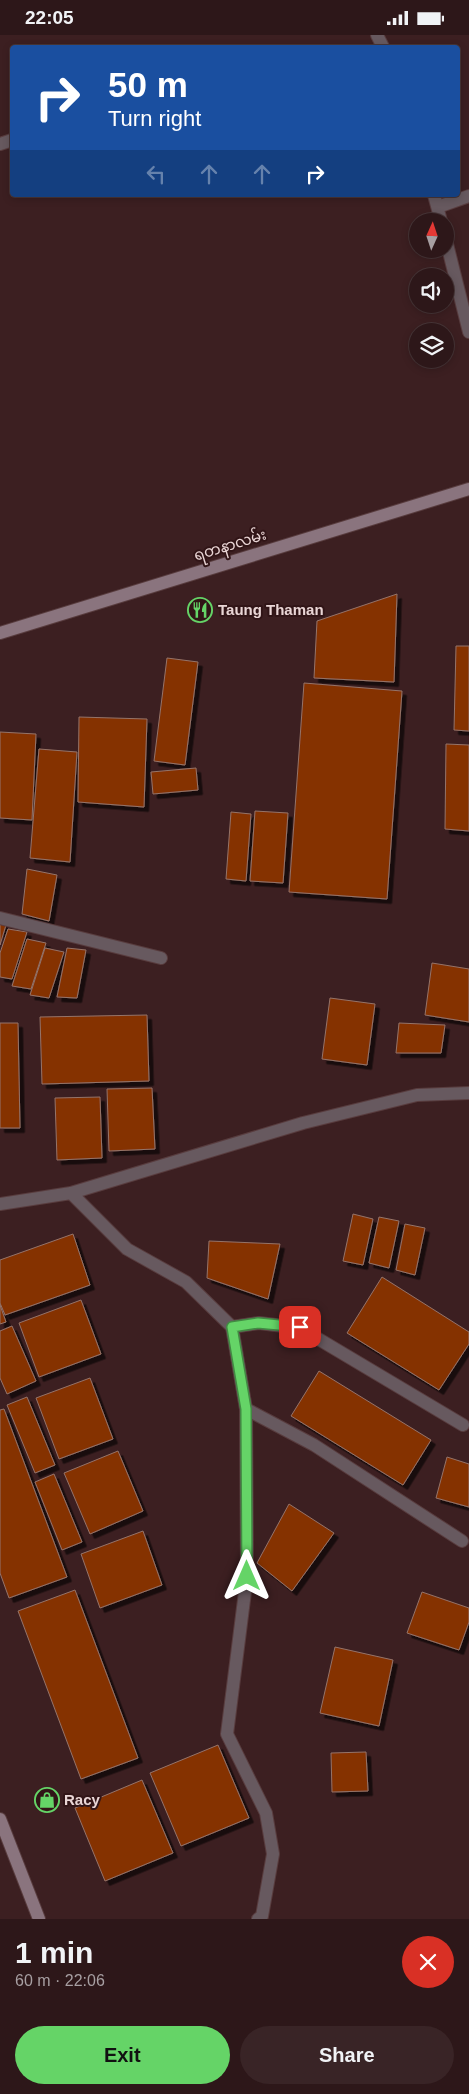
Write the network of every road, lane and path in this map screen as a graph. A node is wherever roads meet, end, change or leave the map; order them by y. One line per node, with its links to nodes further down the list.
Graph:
1 (469, 196): 2 (street)
2 (436, 201)
3 (450, 258): 4 (street)
4 (469, 332)
5 (469, 489): 6 (main road, ရတနာလမ်း)
6 (0, 633)
7 (0, 918): 8 (street)
8 (161, 958)
9 (469, 1093): 10 (street)
10 (71, 1193): 11 (street); 12 (street)
11 (0, 1204)
12 (232, 1327): 13 (street); 14 (street)
13 (246, 1409): 15 (street); 18 (street)
14 (463, 1425)
15 (462, 1541)
16 (0, 1819): 17 (main road)
17 (39, 1919)
18 (258, 1919)

